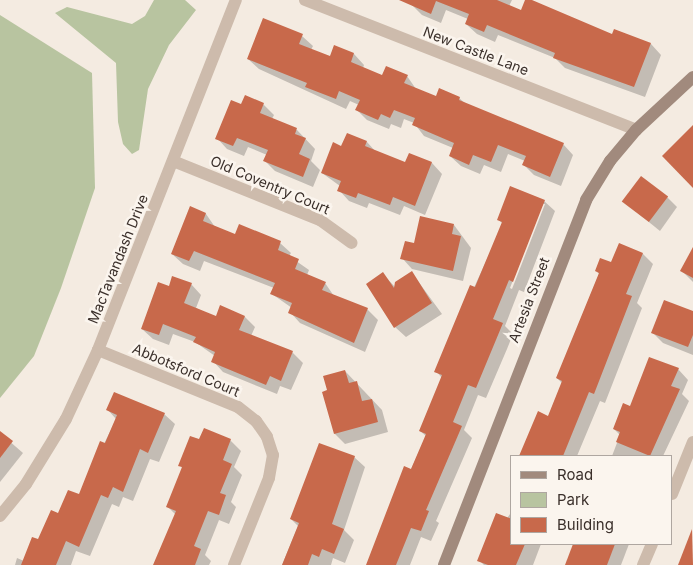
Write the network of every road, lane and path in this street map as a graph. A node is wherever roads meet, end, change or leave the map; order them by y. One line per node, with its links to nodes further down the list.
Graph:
1 (236, 0): 5 (street, MacTavandash Drive)
2 (305, 0): 4 (street, New Castle Lane)
3 (693, 77): 4 (street, Artesia Street)
4 (636, 130): 13 (street, Artesia Street)
5 (173, 161): 6 (street, Old Coventry Court); 7 (street, MacTavandash Drive)
6 (352, 243)
7 (98, 350): 10 (street, MacTavandash Drive); 12 (street, Abbotsford Court)
8 (693, 442): 9 (street)
9 (673, 492)
10 (0, 516)
11 (652, 545): 14 (street)
12 (234, 565)
13 (444, 565)
14 (643, 565)

